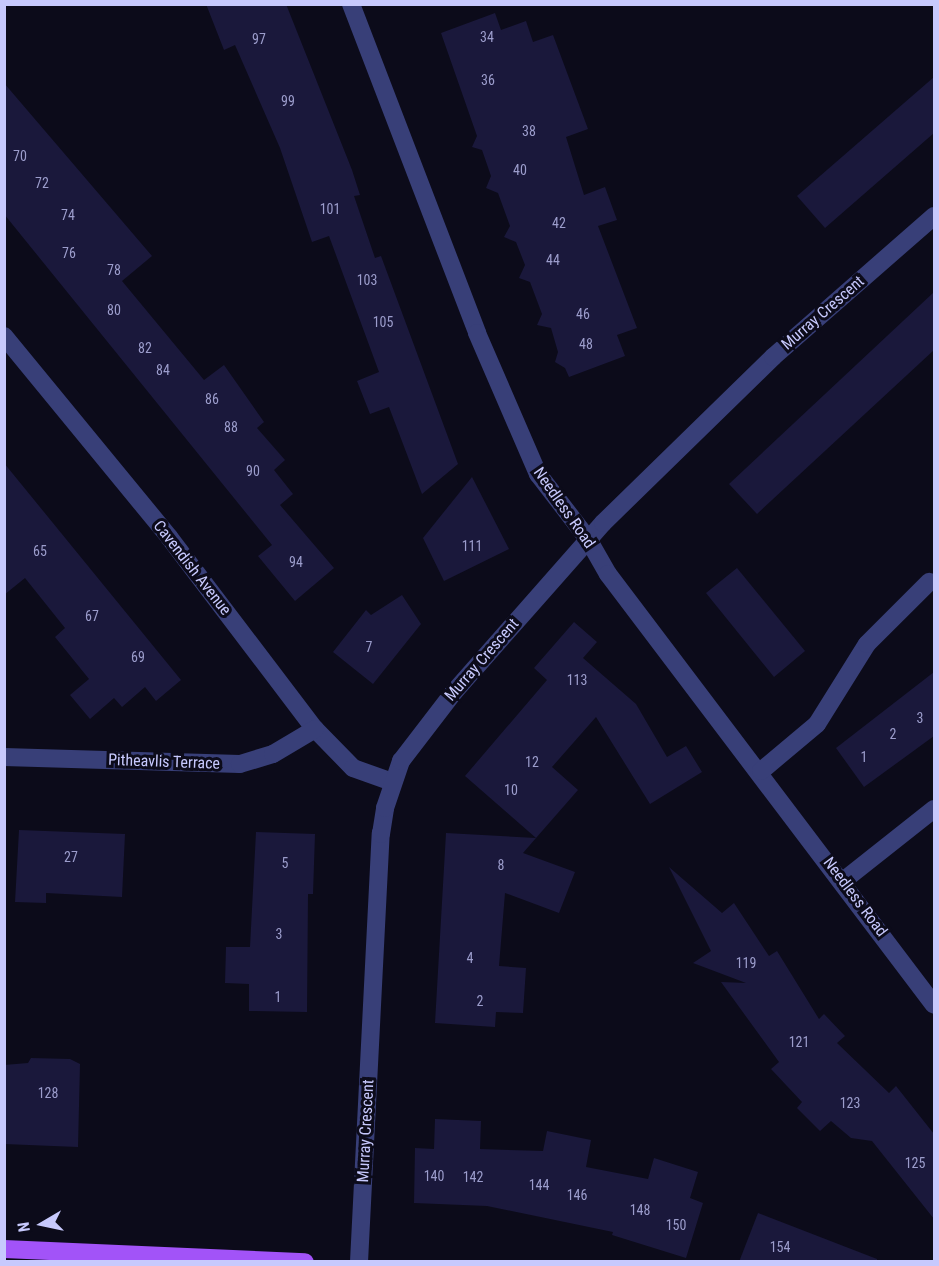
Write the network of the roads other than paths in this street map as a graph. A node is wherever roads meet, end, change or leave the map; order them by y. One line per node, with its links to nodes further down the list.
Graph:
1 (351, 4): 4 (street, Needless Road)
2 (934, 216): 4 (street, Murray Crescent)
3 (4, 336): 6 (street, Cavendish Avenue)
4 (588, 539): 8 (street, Needless Road); 9 (street, Murray Crescent)
5 (929, 582): 8 (street)
6 (315, 729): 7 (street, Pitheavlis Terrace); 9 (street, Cavendish Avenue)
7 (4, 757)
8 (761, 771): 11 (street, Needless Road)
9 (392, 782): 15 (street, Murray Crescent)
10 (934, 808): 11 (street)
11 (843, 881): 12 (street, Needless Road)
12 (934, 1005)
13 (4, 1249): 14 (main road)
14 (305, 1262)
15 (359, 1262)

